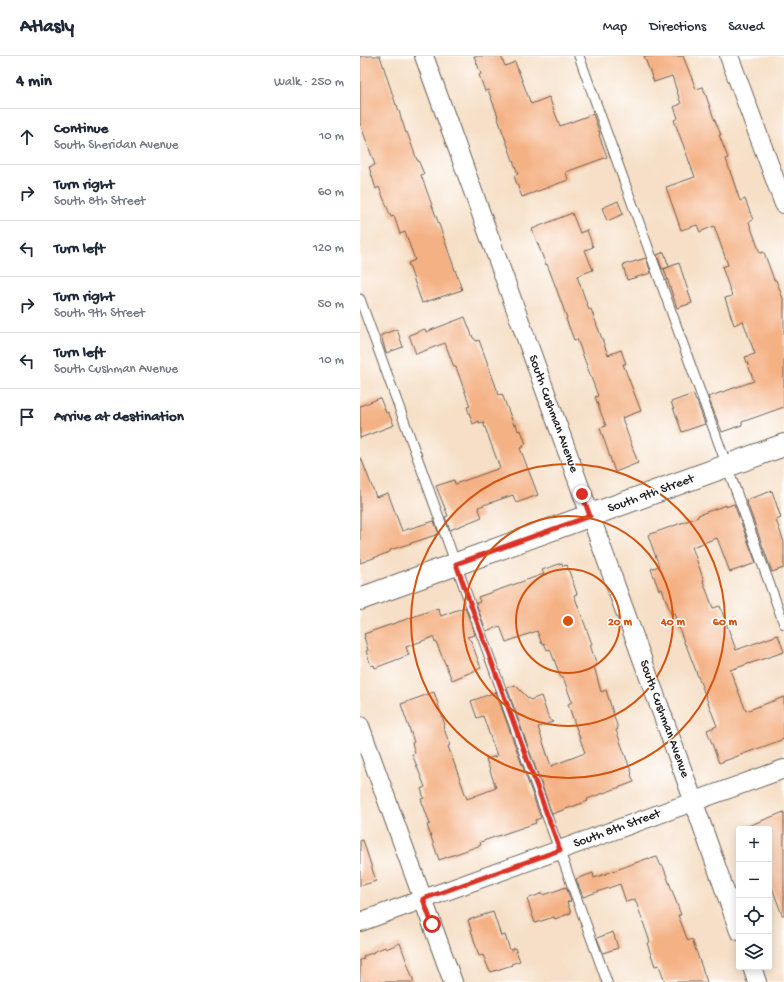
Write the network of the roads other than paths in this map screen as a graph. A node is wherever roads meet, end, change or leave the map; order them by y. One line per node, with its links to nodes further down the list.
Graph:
1 (424, 56): 8 (street, South Cushman Avenue)
2 (579, 56): 7 (lane)
3 (730, 56): 4 (street)
4 (784, 204)
5 (360, 299): 9 (lane)
6 (784, 445): 7 (street, South 9th Street)
7 (727, 466): 8 (street, South 9th Street); 11 (lane)
8 (590, 516): 9 (street, South 9th Street); 14 (street, South Cushman Avenue)
9 (456, 564): 10 (street, South 9th Street); 15 (lane)
10 (360, 599)
11 (784, 624)
12 (360, 726): 16 (street)
13 (784, 769): 14 (street, South 8th Street)
14 (694, 802): 15 (street, South 8th Street); 18 (street, South Cushman Avenue)
15 (560, 850): 16 (street, South 8th Street); 21 (lane)
16 (423, 899): 17 (street, South 8th Street); 20 (street)
17 (360, 922)
18 (736, 922)
19 (753, 970): 22 (street)
20 (453, 982)
21 (607, 982)
22 (757, 982)

